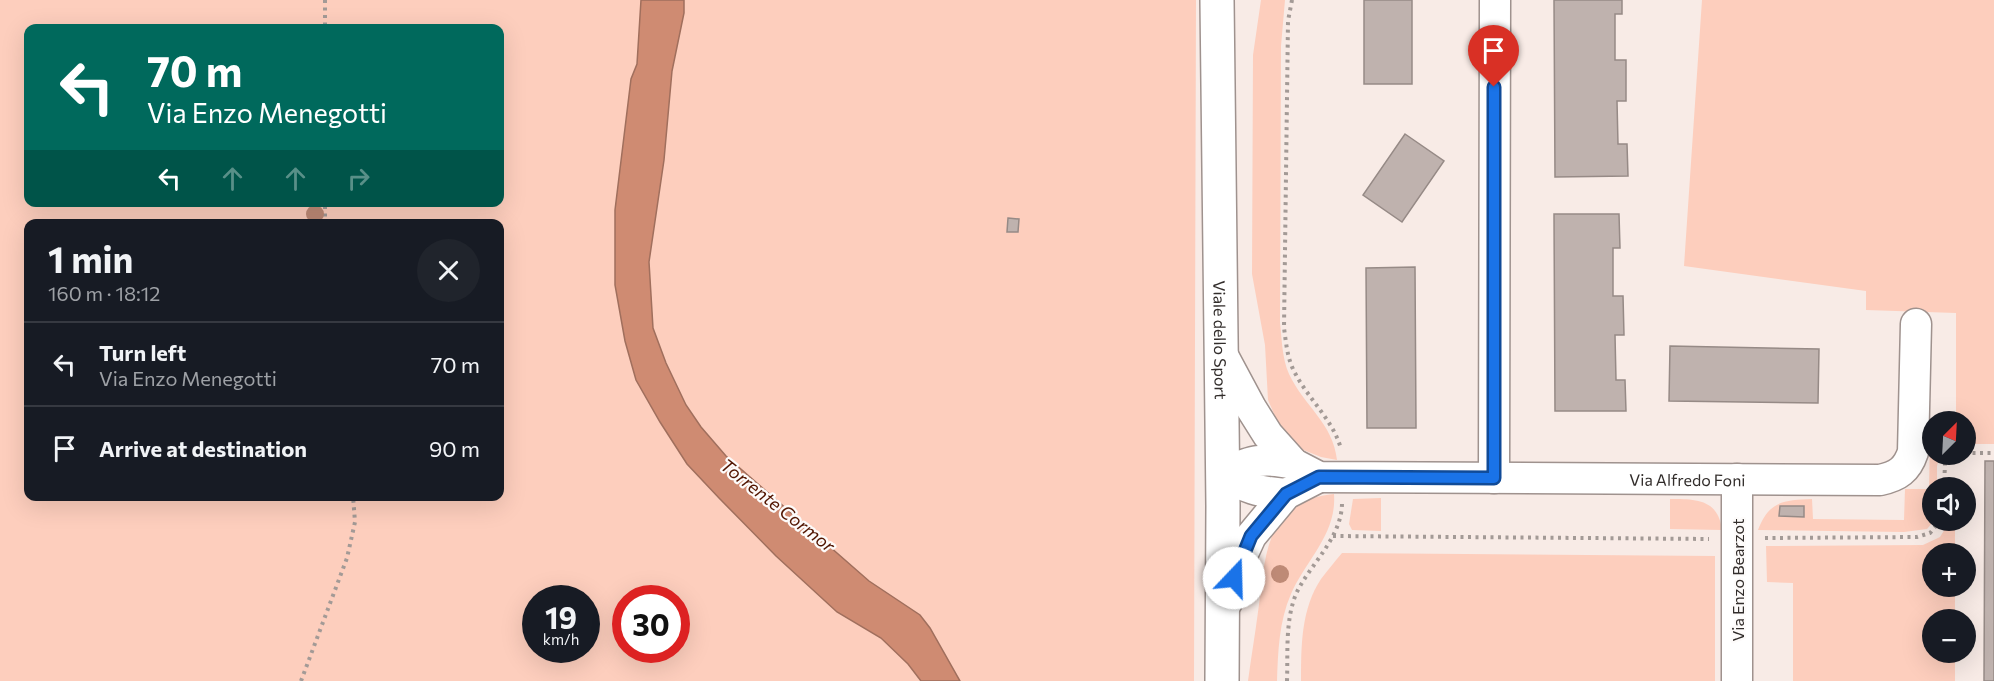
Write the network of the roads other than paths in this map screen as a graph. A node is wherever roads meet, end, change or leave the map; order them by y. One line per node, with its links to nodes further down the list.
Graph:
1 (1217, 0): 4 (street, Viale dello Sport)
2 (1495, 0): 7 (street)
3 (1916, 324): 8 (street, Via Alfredo Foni)
4 (1221, 352): 5 (street); 6 (street, Viale dello Sport)
5 (1306, 471): 6 (street, Via Alfredo Foni); 7 (street, Via Alfredo Foni); 9 (street, Via Alfredo Foni)
6 (1223, 472): 9 (street); 10 (street, Viale dello Sport)
7 (1494, 478): 8 (street, Via Alfredo Foni)
8 (1737, 479): 12 (street, Via Enzo Bearzot)
9 (1286, 494): 10 (street, Via Alfredo Foni)
10 (1223, 613): 11 (street, Viale dello Sport)
11 (1222, 681)
12 (1737, 681)

